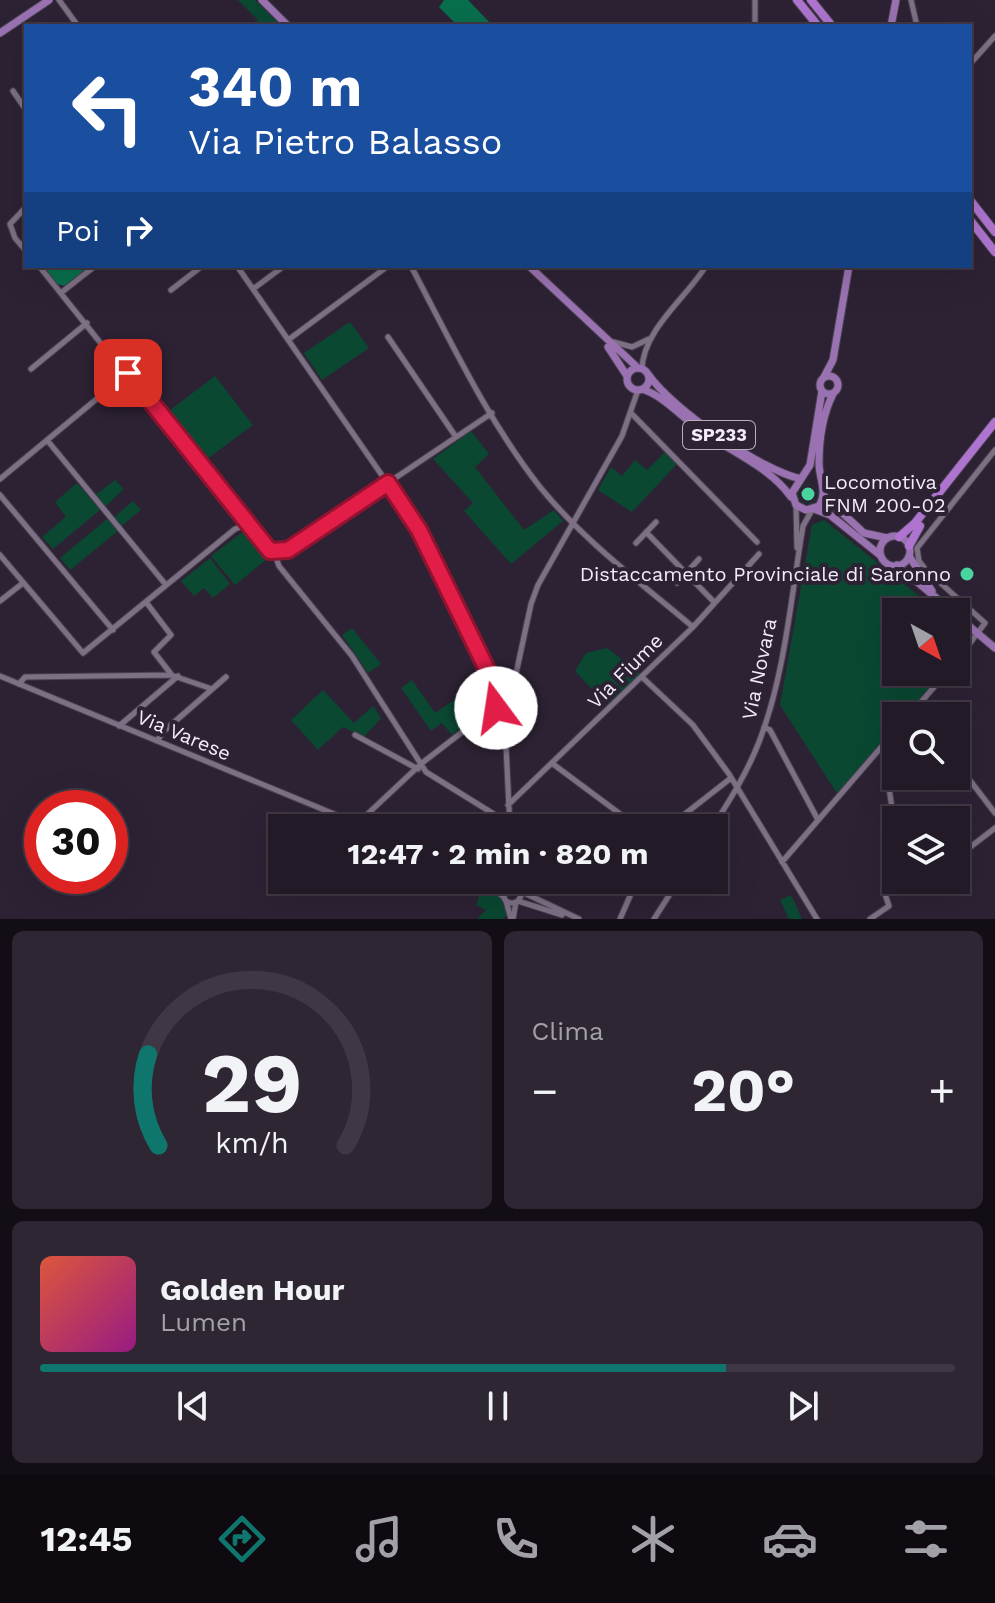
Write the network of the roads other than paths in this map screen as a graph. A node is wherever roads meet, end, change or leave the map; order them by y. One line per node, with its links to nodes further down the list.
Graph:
1 (49, 0): 10 (main road)
2 (59, 0): 11 (street)
3 (66, 0): 11 (street)
4 (262, 0): 13 (main road)
5 (797, 0): 15 (highway)
6 (811, 0): 16 (highway)
7 (896, 0): 17 (main road)
8 (911, 0): 18 (street)
9 (754, 2): 14 (street)
10 (39, 3): 19 (main road)
11 (71, 14): 12 (street)
12 (77, 24)
13 (286, 24)
14 (755, 24)
15 (816, 24)
16 (830, 24)
17 (891, 24)
18 (917, 24)
19 (0, 33)
20 (995, 36): 21 (street)
21 (972, 62)
22 (13, 91): 23 (street)
23 (24, 107)
24 (972, 199): 28 (highway)
25 (972, 200): 29 (highway)
26 (24, 209): 30 (street)
27 (972, 223): 31 (highway)
28 (995, 223)
29 (995, 232)
30 (24, 249)
31 (995, 254)
32 (41, 268): 44 (street)
33 (92, 268): 44 (street)
34 (199, 268): 43 (street)
35 (238, 268): 42 (street)
36 (281, 268): 42 (street)
37 (385, 268): 50 (street)
38 (412, 268): 61 (street)
39 (531, 268): 45 (main road, SP233)
40 (705, 268): 47 (street)
41 (849, 268): 51 (main road)
42 (253, 289): 50 (street)
43 (171, 290)
44 (62, 292): 46 (street)
45 (579, 316): 49 (main road, SP233); 55 (main road, SP233)
46 (87, 323): 52 (street); 54 (street)
47 (653, 336): 49 (street); 53 (street)
48 (388, 337): 64 (street)
49 (603, 338): 53 (main road, SP233)
50 (288, 340): 69 (street)
51 (833, 360): 56 (main road); 57 (main road)
52 (31, 369)
53 (643, 370): 55 (main road); 58 (main road); 68 (main road, SP233)
54 (128, 373): 65 (street); 77 (street)
55 (627, 376): 58 (main road, SP233)
56 (824, 377): 57 (main road); 59 (main road)
57 (836, 378): 60 (main road)
58 (640, 389): 62 (street); 73 (main road, SP233)
59 (822, 391): 60 (main road); 68 (main road)
60 (833, 394): 70 (main road)
61 (492, 413): 64 (street); 76 (street)
62 (631, 413): 76 (street); 81 (street)
63 (994, 425): 79 (highway); 83 (highway)
64 (456, 437): 69 (street)
65 (47, 440): 67 (street); 94 (street)
66 (995, 450): 103 (street)
67 (0, 479)
68 (802, 479): 70 (main road, SP233); 73 (main road)
69 (388, 483): 84 (street); 114 (street)
70 (821, 485): 72 (main road)
71 (0, 495): 102 (street)
72 (824, 496): 74 (main road); 80 (main road)
73 (794, 502): 74 (main road, SP233); 85 (street, Via Novara)
74 (813, 509): 85 (street, Via Novara); 88 (main road, SP233)
75 (656, 522): 78 (street)
76 (574, 523): 100 (street); 114 (street)
77 (246, 525): 84 (street); 94 (street)
78 (646, 532): 82 (street); 91 (street)
79 (899, 537): 80 (main road); 83 (main road, SP233)
80 (889, 538): 88 (main road)
81 (757, 542)
82 (636, 543)
83 (909, 551): 90 (main road); 96 (main road, SP233)
84 (274, 552): 122 (street)
85 (798, 553): 117 (street, Via Novara)
86 (759, 554): 99 (street, Via Fiume)
87 (0, 555): 92 (street)
88 (882, 557): 90 (main road, SP233)
89 (699, 559): 91 (street)
90 (897, 565): 95 (main road, SP233)
91 (686, 573): 93 (street); 99 (street)
92 (23, 583): 97 (street); 102 (street)
93 (677, 583)
94 (166, 585): 98 (street)
95 (936, 598)
96 (938, 598)
97 (0, 601)
98 (146, 602): 102 (street); 106 (street)
99 (714, 602): 100 (street, Via Fiume)
100 (693, 627): 108 (street, Via Fiume)
101 (970, 627): 103 (main road, SP233)
102 (113, 630)
103 (980, 635): 104 (street); 105 (main road, SP233)
104 (970, 646)
105 (995, 648)
106 (175, 675): 110 (street); 112 (street); 116 (street)
107 (226, 677): 112 (street)
108 (642, 677): 121 (street, Via Fiume); 123 (street)
109 (0, 678): 110 (street, Via Varese); 128 (street, Via Varese)
110 (19, 684): 116 (street, Via Varese)
111 (935, 686): 113 (street)
112 (212, 689): 119 (street)
113 (920, 702)
114 (501, 703): 115 (street); 115 (street); 122 (street)
115 (505, 725): 126 (street)
116 (119, 726): 119 (street, Via Varese)
117 (764, 727): 125 (street, Via Novara); 136 (street)
118 (355, 735): 122 (street)
119 (157, 741): 129 (street, Via Varese)
120 (882, 747): 136 (street)
121 (553, 764): 126 (street, Via Fiume); 133 (street)
122 (420, 766): 130 (street); 131 (street)
123 (731, 778): 125 (street); 134 (street)
124 (970, 780): 127 (street)
125 (736, 789): 135 (street, Via Novara); 139 (street)
126 (508, 805): 132 (street)
127 (995, 813)
128 (331, 814)
129 (331, 814)
130 (368, 814)
131 (491, 814)
132 (509, 814)
133 (620, 814)
134 (685, 814)
135 (721, 814)
136 (818, 820): 139 (street)
137 (994, 832): 138 (street)
138 (970, 848)
139 (782, 862): 154 (street)
140 (499, 894): 147 (street)
141 (506, 894): 147 (street)
142 (518, 894): 148 (street)
143 (527, 894): 151 (street)
144 (631, 894): 152 (street)
145 (671, 894): 153 (street)
146 (885, 894): 155 (street)
147 (504, 898): 148 (street); 149 (street)
148 (517, 902): 149 (street); 150 (street)
149 (512, 919)
150 (572, 919)
151 (579, 919)
152 (620, 919)
153 (657, 919)
154 (817, 919)
155 (870, 919)

